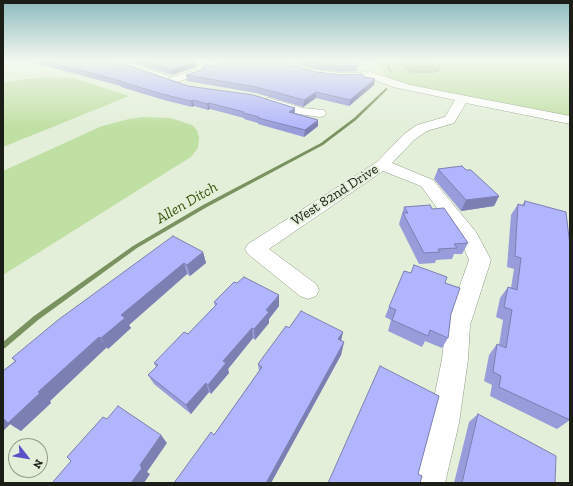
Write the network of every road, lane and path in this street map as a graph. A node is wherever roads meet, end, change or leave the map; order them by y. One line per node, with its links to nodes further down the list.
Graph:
1 (179, 84): 3 (street)
2 (393, 84): 5 (street)
3 (190, 87)
4 (260, 98): 6 (street)
5 (462, 99): 7 (street); 8 (street, West 82nd Drive)
6 (320, 113)
7 (570, 120)
8 (382, 165): 9 (street, West 82nd Drive); 10 (street)
9 (308, 290)
10 (428, 483)

